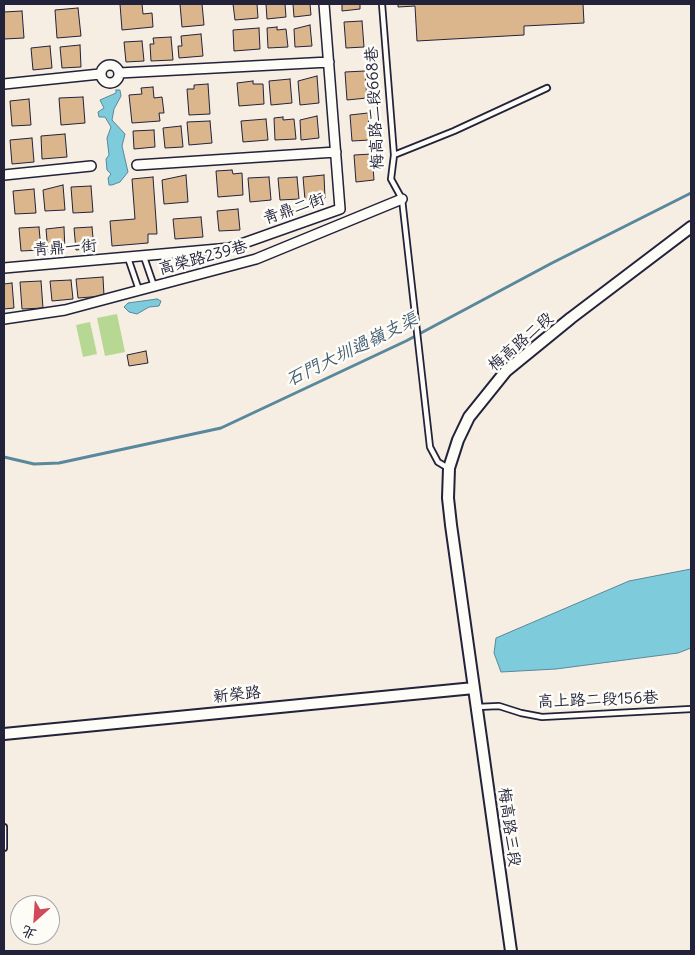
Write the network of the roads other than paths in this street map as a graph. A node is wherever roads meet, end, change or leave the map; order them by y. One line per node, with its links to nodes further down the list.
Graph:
1 (324, 4): 3 (street, 青鼎二街)
2 (382, 4): 9 (lane, 梅高路二段668巷)
3 (329, 62): 4 (street); 8 (street, 青鼎二街)
4 (119, 73): 5 (street); 5 (street)
5 (100, 74): 6 (street)
6 (4, 84)
7 (547, 88): 9 (lane)
8 (336, 152): 10 (street); 15 (street, 青鼎二街)
9 (394, 155): 13 (lane, 梅高路二段668巷)
10 (137, 165)
11 (91, 166): 12 (street)
12 (4, 174)
13 (402, 199): 18 (street, 高榮路239巷); 21 (lane, 梅高路二段668巷)
14 (691, 227): 21 (street, 梅高路二段)
15 (144, 257): 16 (street, 青鼎一街); 18 (lane)
16 (128, 258): 17 (street, 青鼎一街); 19 (lane)
17 (4, 268)
18 (154, 286): 19 (street, 高榮路239巷)
19 (139, 290): 20 (street, 高榮路239巷)
20 (4, 319)
21 (449, 468): 22 (street, 梅高路二段)
22 (474, 688): 23 (street, 梅高路二段); 25 (street, 新榮路)
23 (477, 707): 24 (lane, 高上路二段156巷); 28 (street, 梅高路三段)
24 (691, 709)
25 (4, 734)
26 (4, 828): 27 (lane)
27 (4, 848)
28 (512, 951)

